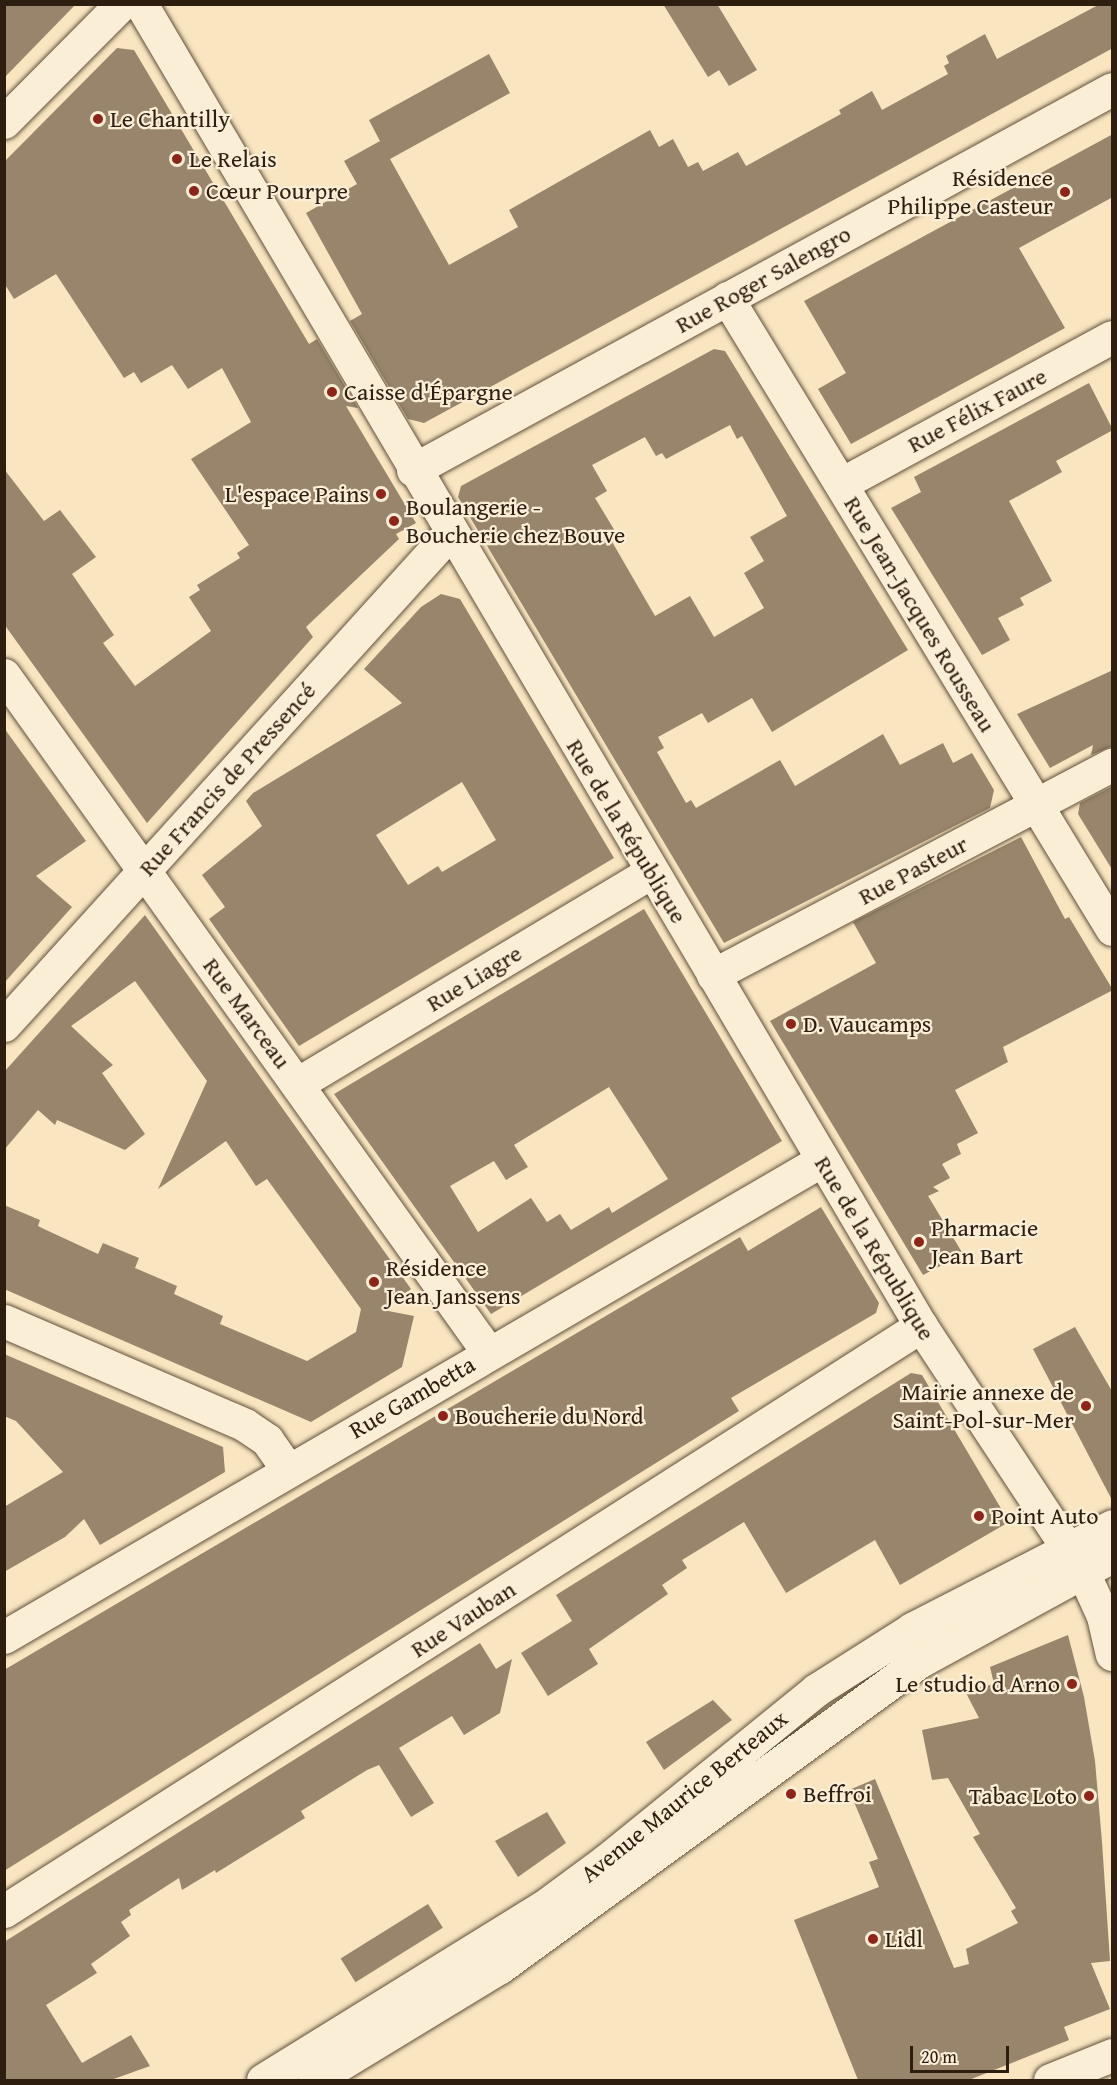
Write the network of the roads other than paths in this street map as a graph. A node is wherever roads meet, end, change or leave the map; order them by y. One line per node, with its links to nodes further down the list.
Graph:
1 (121, 4): 4 (street)
2 (141, 4): 7 (street, Rue de la République)
3 (1113, 88): 5 (street, Rue Roger Salengro)
4 (4, 122)
5 (727, 298): 7 (street, Rue Roger Salengro); 8 (street, Rue Jean-Jacques Rousseau)
6 (1113, 337): 8 (street, Rue Félix Faure)
7 (413, 470): 9 (street, Rue de la République)
8 (841, 484): 12 (street, Rue Jean-Jacques Rousseau)
9 (450, 533): 13 (street, Rue Francis de Pressencé); 14 (street, Rue de la République)
10 (4, 675): 13 (street, Rue Marceau)
11 (1113, 765): 12 (street, Rue Pasteur)
12 (1037, 805): 15 (street, Rue Jean-Jacques Rousseau); 16 (street, Rue Pasteur)
13 (144, 870): 17 (street, Rue Francis de Pressencé); 18 (street, Rue Marceau)
14 (651, 872): 16 (street, Rue de la République); 18 (street, Rue Liagre)
15 (1113, 929)
16 (713, 975): 19 (street, Rue de la République)
17 (4, 1025)
18 (297, 1084): 22 (street, Rue Marceau)
19 (822, 1160): 21 (street, Rue de la République); 22 (street, Rue Gambetta)
20 (4, 1321): 23 (street)
21 (921, 1326): 26 (street, Rue de la République); 29 (street, Rue Vauban)
22 (488, 1352): 23 (street, Rue Gambetta)
23 (288, 1470): 27 (street, Rue Gambetta)
24 (1113, 1526): 26 (street, Avenue Maurice Berteaux)
25 (1113, 1556): 26 (street, Avenue Maurice Berteaux)
26 (1075, 1560): 28 (street, Rue de la République); 31 (street, Avenue Maurice Berteaux); 32 (street, Avenue Maurice Berteaux)
27 (4, 1637)
28 (1113, 1654)
29 (4, 1911)
30 (1113, 2055): 33 (street)
31 (263, 2080)
32 (314, 2080)
33 (1050, 2080)

